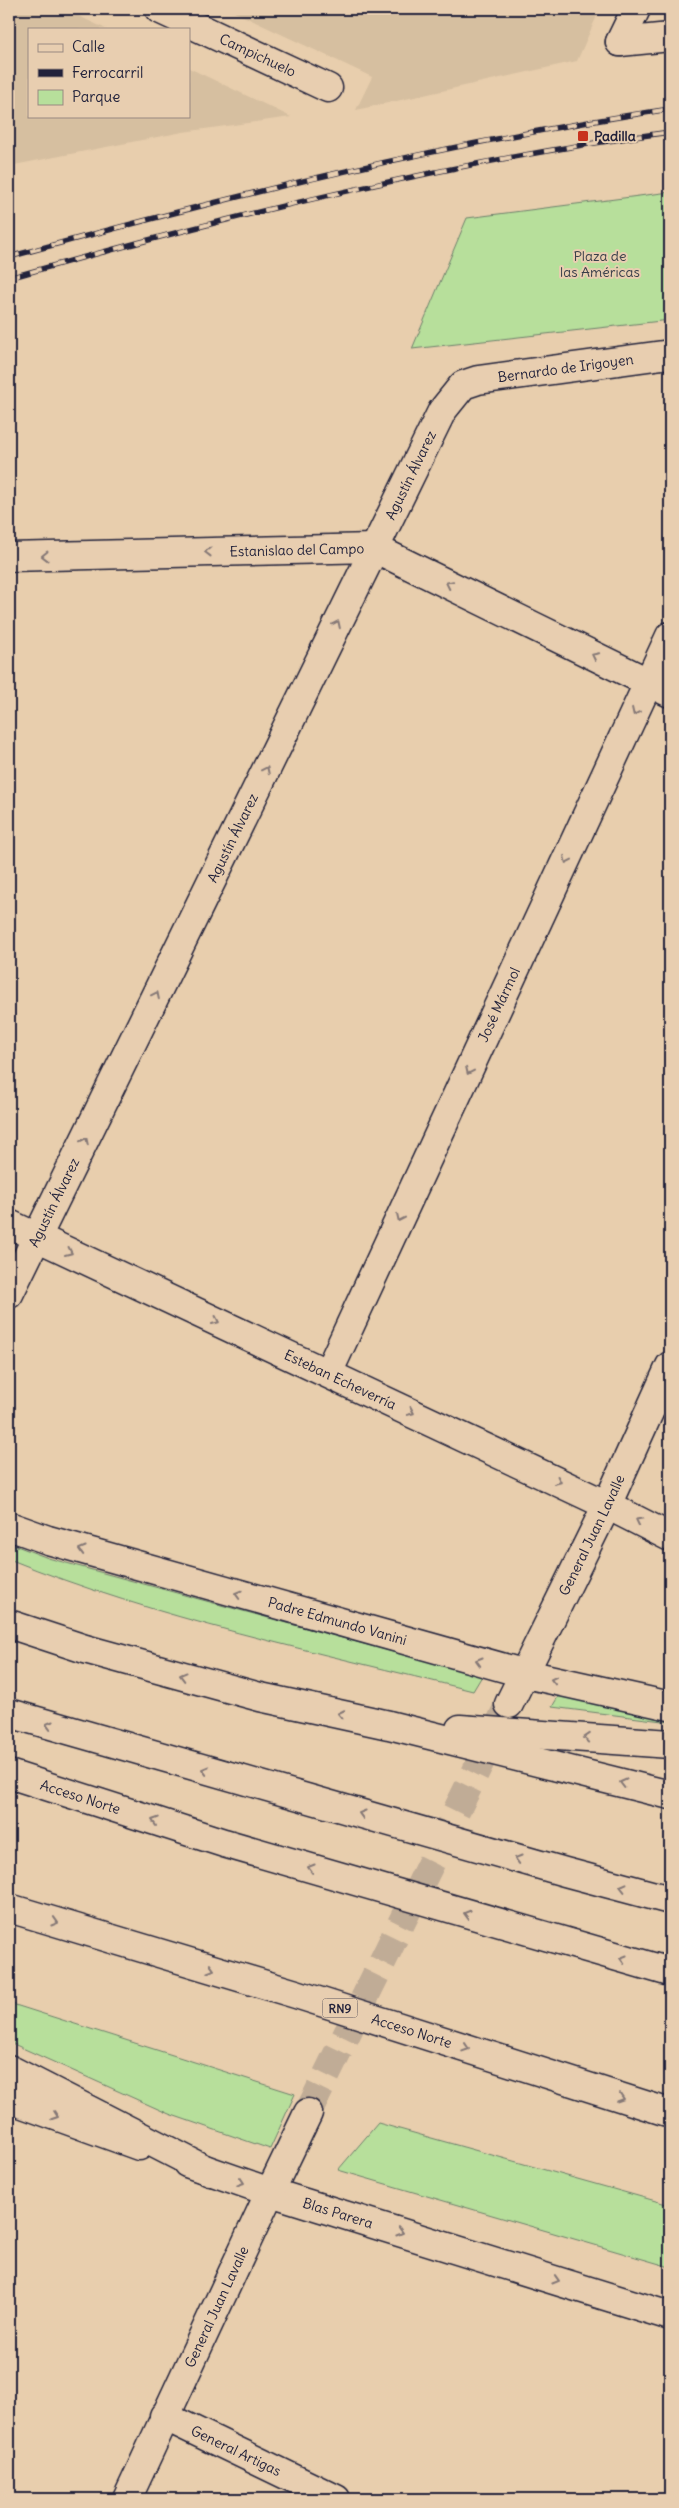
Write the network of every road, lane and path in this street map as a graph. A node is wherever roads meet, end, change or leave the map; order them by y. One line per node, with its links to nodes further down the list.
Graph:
1 (159, 9): 4 (main road, Campichuelo)
2 (636, 9): 3 (main road)
3 (670, 37)
4 (328, 88)
5 (670, 354): 6 (main road, Bernardo de Irigoyen)
6 (463, 386): 7 (main road, Agustín Álvarez)
7 (374, 548): 8 (main road, Estanislao del Campo, one-way to 8); 10 (main road, Estanislao del Campo, one-way to 7); 12 (main road, Agustín Álvarez, one-way to 7)
8 (9, 557)
9 (670, 636): 10 (main road, José Mármol)
10 (660, 688): 15 (main road, José Mármol, one-way to 15)
11 (9, 1224): 12 (main road, Esteban Echeverría)
12 (37, 1237): 13 (main road, Agustín Álvarez); 15 (main road, Esteban Echeverría, one-way to 15)
13 (9, 1294)
14 (670, 1366): 16 (main road, General Juan Lavalle)
15 (328, 1373): 16 (main road, Esteban Echeverría, one-way to 16)
16 (607, 1505): 18 (main road, Esteban Echeverría, one-way to 16); 20 (main road, General Juan Lavalle)
17 (9, 1526): 20 (main road, Padre Edmundo Vanini, one-way to 17)
18 (670, 1537)
19 (9, 1624): 24 (main road, one-way to 19)
20 (526, 1674): 21 (main road, General Juan Lavalle); 22 (main road, Padre Edmundo Vanini, one-way to 20)
21 (509, 1704)
22 (670, 1706)
23 (9, 1713): 28 (main road, one-way to 23)
24 (389, 1725): 25 (main road, one-way to 24); 27 (main road, one-way to 24)
25 (670, 1744)
26 (9, 1774): 30 (main road, Acceso Norte, one-way to 26)
27 (670, 1795)
28 (670, 1900)
29 (9, 1908): 34 (main road, Acceso Norte / RN9, one-way to 34)
30 (670, 1972)
31 (9, 2069): 35 (main road)
32 (9, 2099): 35 (main road, Blas Parera, one-way to 35)
33 (308, 2113): 36 (main road, General Juan Lavalle)
34 (670, 2114)
35 (210, 2172): 36 (main road, Blas Parera, one-way to 36)
36 (270, 2192): 37 (main road, Blas Parera, one-way to 37); 38 (main road, General Juan Lavalle)
37 (670, 2316)
38 (164, 2416): 39 (main road, General Juan Lavalle); 40 (main road, General Artigas)
39 (127, 2499)
40 (336, 2499)

